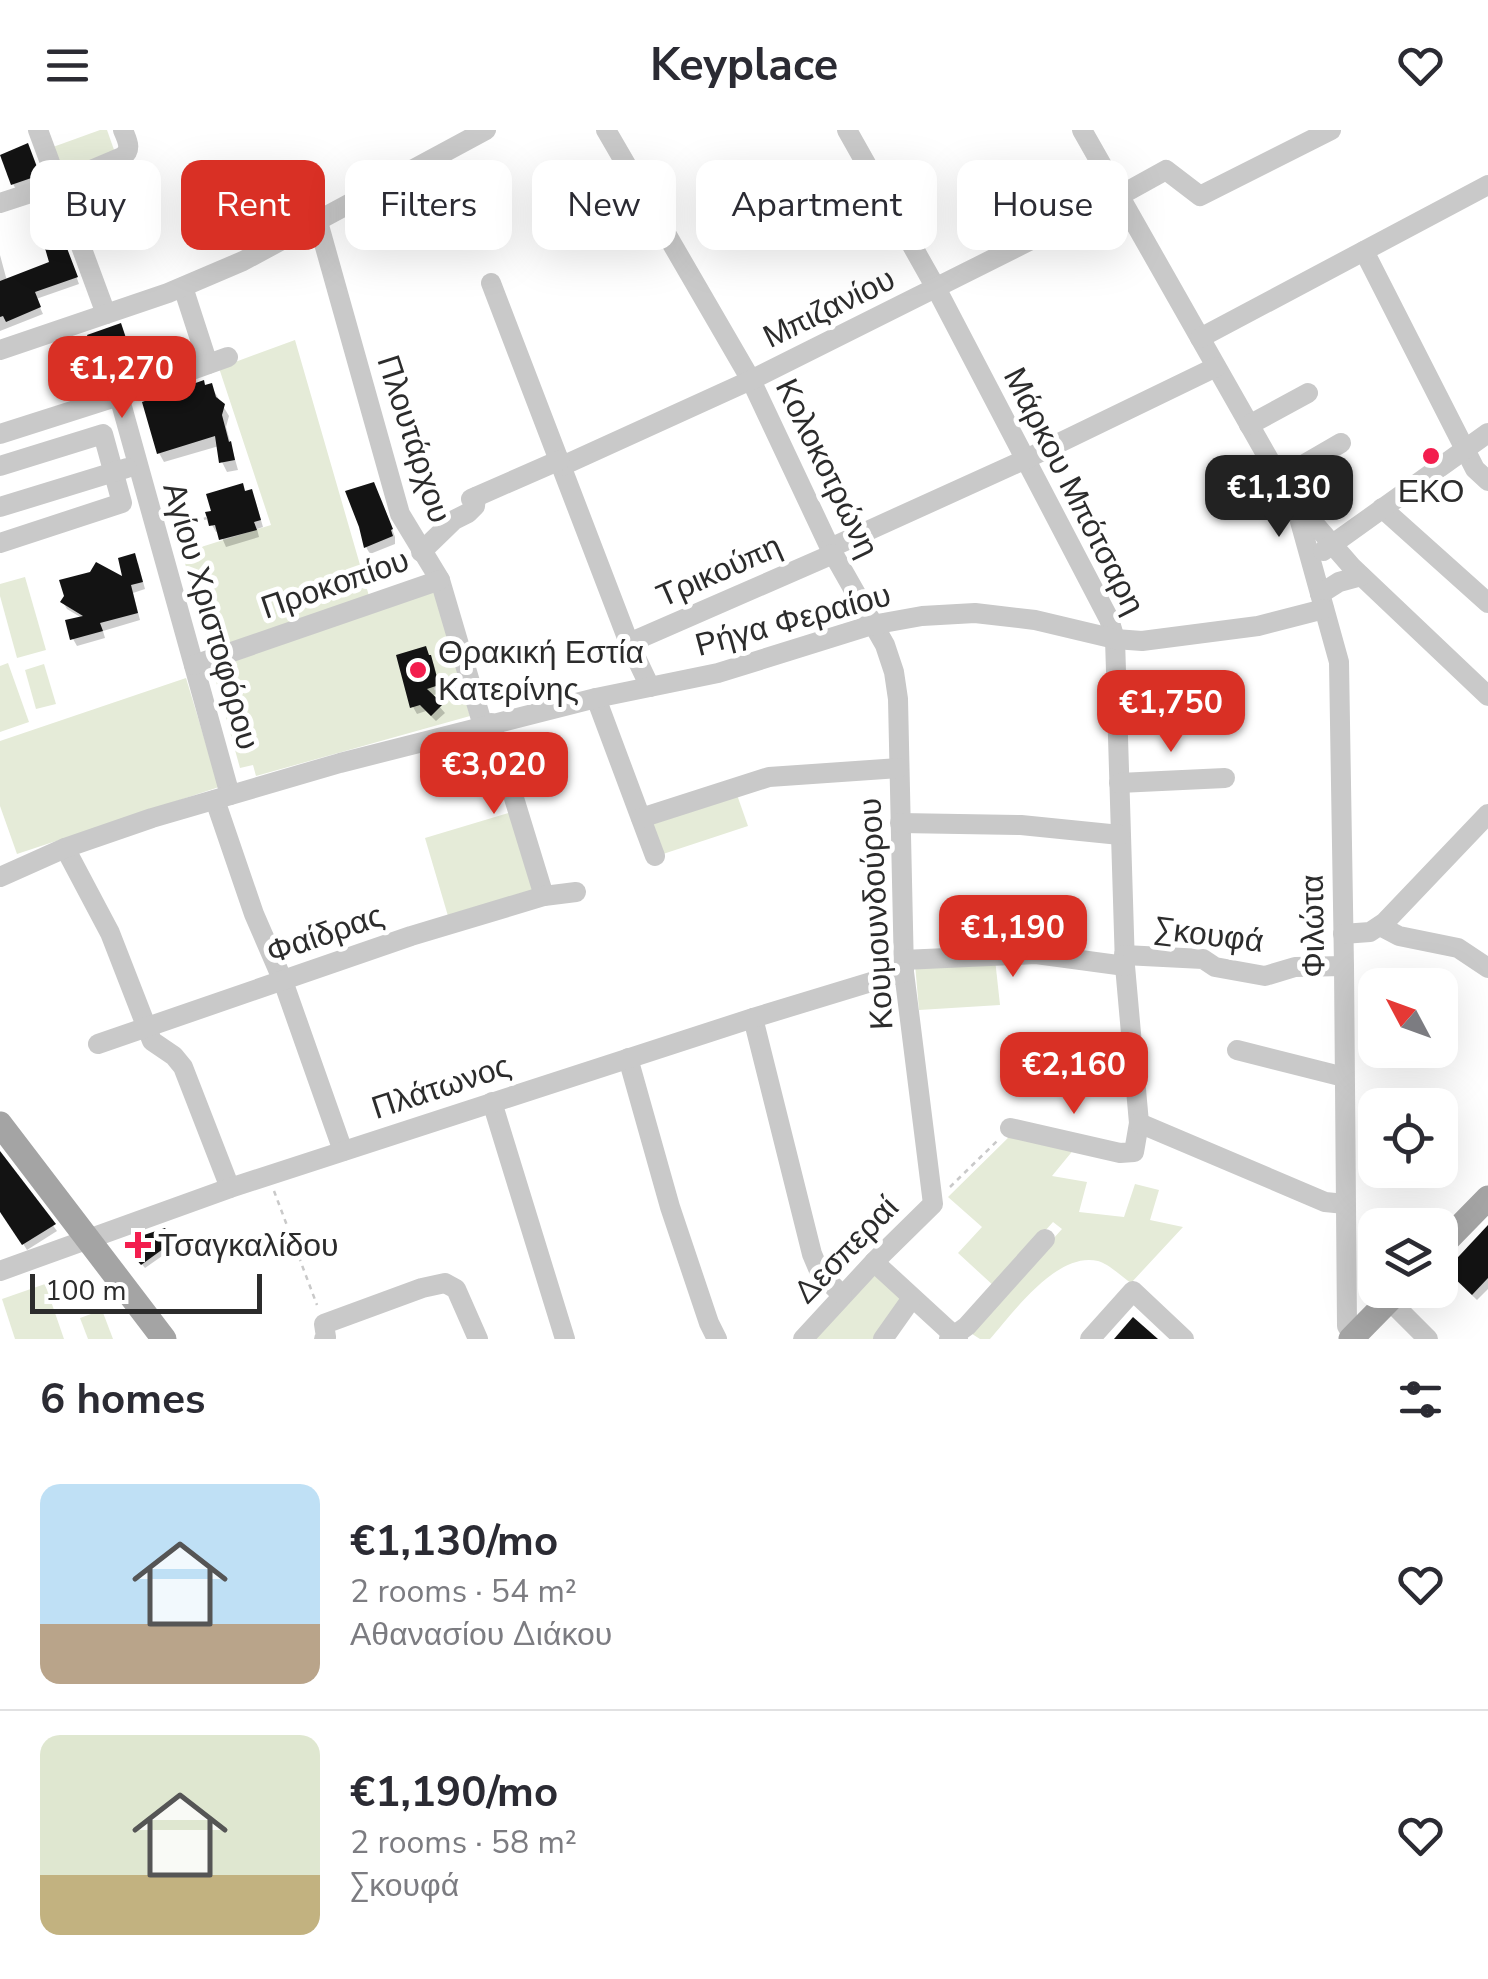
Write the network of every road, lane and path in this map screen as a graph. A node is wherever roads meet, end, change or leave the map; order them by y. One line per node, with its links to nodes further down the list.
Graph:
1 (39, 130): 7 (street)
2 (486, 130): 14 (street)
3 (606, 130): 27 (street, Κολοκοτρώνη)
4 (847, 130): 22 (street, Μάρκου Μπότσαρη)
5 (1082, 130): 8 (street)
6 (1332, 130): 10 (street, Μπιζανίου)
7 (50, 160)
8 (1099, 160)
9 (1488, 185): 19 (street)
10 (1128, 191)
11 (30, 193): 12 (street)
12 (0, 203)
13 (1128, 210): 24 (street)
14 (325, 218)
15 (325, 247): 50 (street, Πλουτάρχου)
16 (82, 250): 23 (street)
17 (264, 250): 21 (street)
18 (1012, 250): 22 (street, Μπιζανίου)
19 (1364, 252): 24 (street); 34 (street)
20 (491, 283): 36 (street)
21 (183, 286): 23 (street); 29 (street)
22 (936, 288): 27 (street, Μπιζανίου); 35 (street, Μάρκου Μπότσαρη)
23 (106, 314): 25 (street)
24 (1200, 338): 26 (street)
25 (0, 350)
26 (1216, 367): 30 (street); 35 (street, Τρικούπη)
27 (751, 380): 36 (street, Μπιζανίου); 49 (street, Κολοκοτρώνη)
28 (1308, 393): 30 (street)
29 (118, 396): 32 (street); 37 (street, Αγίου Χριστοφόρου)
30 (1249, 425): 40 (street)
31 (1488, 433): 34 (street)
32 (0, 434)
33 (1342, 443): 40 (street)
34 (1465, 450): 41 (street); 43 (street)
35 (1026, 459): 49 (street, Τρικούπη); 57 (street, Μάρκου Μπότσαρη)
36 (561, 463): 50 (street, Μπιζανίου); 58 (street)
37 (138, 465): 39 (street); 46 (street, Αγίου Χριστοφόρου)
38 (0, 466): 39 (street)
39 (113, 472): 42 (street); 47 (street)
40 (1279, 479): 44 (street)
41 (1488, 481)
42 (0, 506)
43 (1374, 513): 48 (street); 55 (street)
44 (1304, 514): 48 (street); 51 (street, Φιλώτα)
45 (207, 518): 46 (path)
46 (157, 533): 59 (street, Αγίου Χριστοφόρου)
47 (0, 543)
48 (1336, 549): 51 (street); 52 (street); 54 (street)
49 (832, 551): 56 (street, Κολοκοτρώνη); 58 (street, Τρικούπη)
50 (421, 552): 53 (street, Πλουτάρχου)
51 (1311, 558): 54 (street, Φιλώτα)
52 (1361, 576): 54 (street, Ρήγα Φεραίου); 61 (street)
53 (440, 580): 59 (street, Προκοπίου); 63 (street, Πλουτάρχου)
54 (1322, 602): 57 (street, Ρήγα Φεραίου); 78 (street, Φιλώτα)
55 (1488, 603)
56 (872, 625): 57 (street, Ρήγα Φεραίου); 60 (street, Ρήγα Φεραίου); 64 (street, Κουμουνδούρου)
57 (1115, 638): 66 (street, Μάρκου Μπότσαρη)
58 (629, 643): 60 (street)
59 (194, 665): 67 (street, Αγίου Χριστοφόρου)
60 (650, 687): 62 (street, Ρήγα Φεραίου)
61 (1488, 696)
62 (596, 698): 63 (street, Ρήγα Φεραίου); 69 (street)
63 (487, 724): 67 (street, Ρήγα Φεραίου); 76 (street, Πλουτάρχου)
64 (899, 768): 69 (street); 70 (street, Κουμουνδούρου)
65 (1225, 778): 66 (street)
66 (1119, 783): 71 (street, Μάρκου Μπότσαρη)
67 (222, 798): 72 (street, Ρήγα Φεραίου); 83 (street, Αγίου Χριστοφόρου)
68 (1488, 814): 77 (street)
69 (641, 818): 73 (street)
70 (900, 823): 71 (street); 80 (street, Κουμουνδούρου)
71 (1120, 834): 79 (street, Μάρκου Μπότσαρη)
72 (65, 848): 74 (street, Ρήγα Φεραίου); 85 (street)
73 (655, 856)
74 (0, 877)
75 (576, 892): 76 (street, Φαίδρας)
76 (544, 896): 83 (street, Φαίδρας)
77 (1380, 926): 78 (street); 82 (street)
78 (1343, 934): 81 (street, Φιλώτα)
79 (1124, 960): 80 (street, Σκουφά); 81 (street, Σκουφά); 91 (street, Μάρκου Μπότσαρη)
80 (903, 966): 84 (street, Πλάτωνος); 98 (street, Κουμουνδούρου)
81 (1344, 966): 89 (street, Φιλώτα)
82 (1488, 968)
83 (283, 980): 85 (street, Φαίδρας); 94 (street, Αγίου Χριστοφόρου)
84 (752, 1018): 88 (street, Πλάτωνος); 105 (street)
85 (147, 1028): 86 (street, Φαίδρας); 96 (street)
86 (98, 1044)
87 (1237, 1050): 89 (street)
88 (628, 1058): 90 (street, Πλάτωνος); 115 (street)
89 (1344, 1077): 99 (street, Φιλώτα)
90 (492, 1102): 94 (street, Πλάτωνος); 114 (street)
91 (1138, 1123): 93 (street, Μάρκου Μπότσαρη); 99 (street)
92 (0, 1124): 101 (main road)
93 (1010, 1128): 98 (path)
94 (342, 1151): 95 (street, Πλάτωνος)
95 (268, 1176): 96 (street, Πλάτωνος); 109 (path)
96 (230, 1188): 101 (street, Πλάτωνος)
97 (1488, 1198): 100 (main road)
98 (933, 1204): 103 (street, Δεσπεραί)
99 (1346, 1204): 110 (street, Φιλώτα)
100 (1458, 1229)
101 (88, 1239): 104 (street, Πλάτωνος); 112 (main road)
102 (1045, 1239): 111 (street)
103 (874, 1262): 105 (street, Δεσπεραί); 106 (street)
104 (0, 1270)
105 (842, 1295): 116 (street, Δεσπεραί)
106 (912, 1298): 111 (street); 117 (street)
107 (1381, 1308): 110 (main road)
108 (1404, 1308): 120 (street)
109 (324, 1332): 113 (street)
110 (1358, 1332)
111 (953, 1338)
112 (164, 1339)
113 (478, 1339)
114 (566, 1339)
115 (717, 1339)
116 (804, 1339)
117 (883, 1339)
118 (1090, 1339): 119 (street)
119 (1184, 1339)
120 (1428, 1339)

